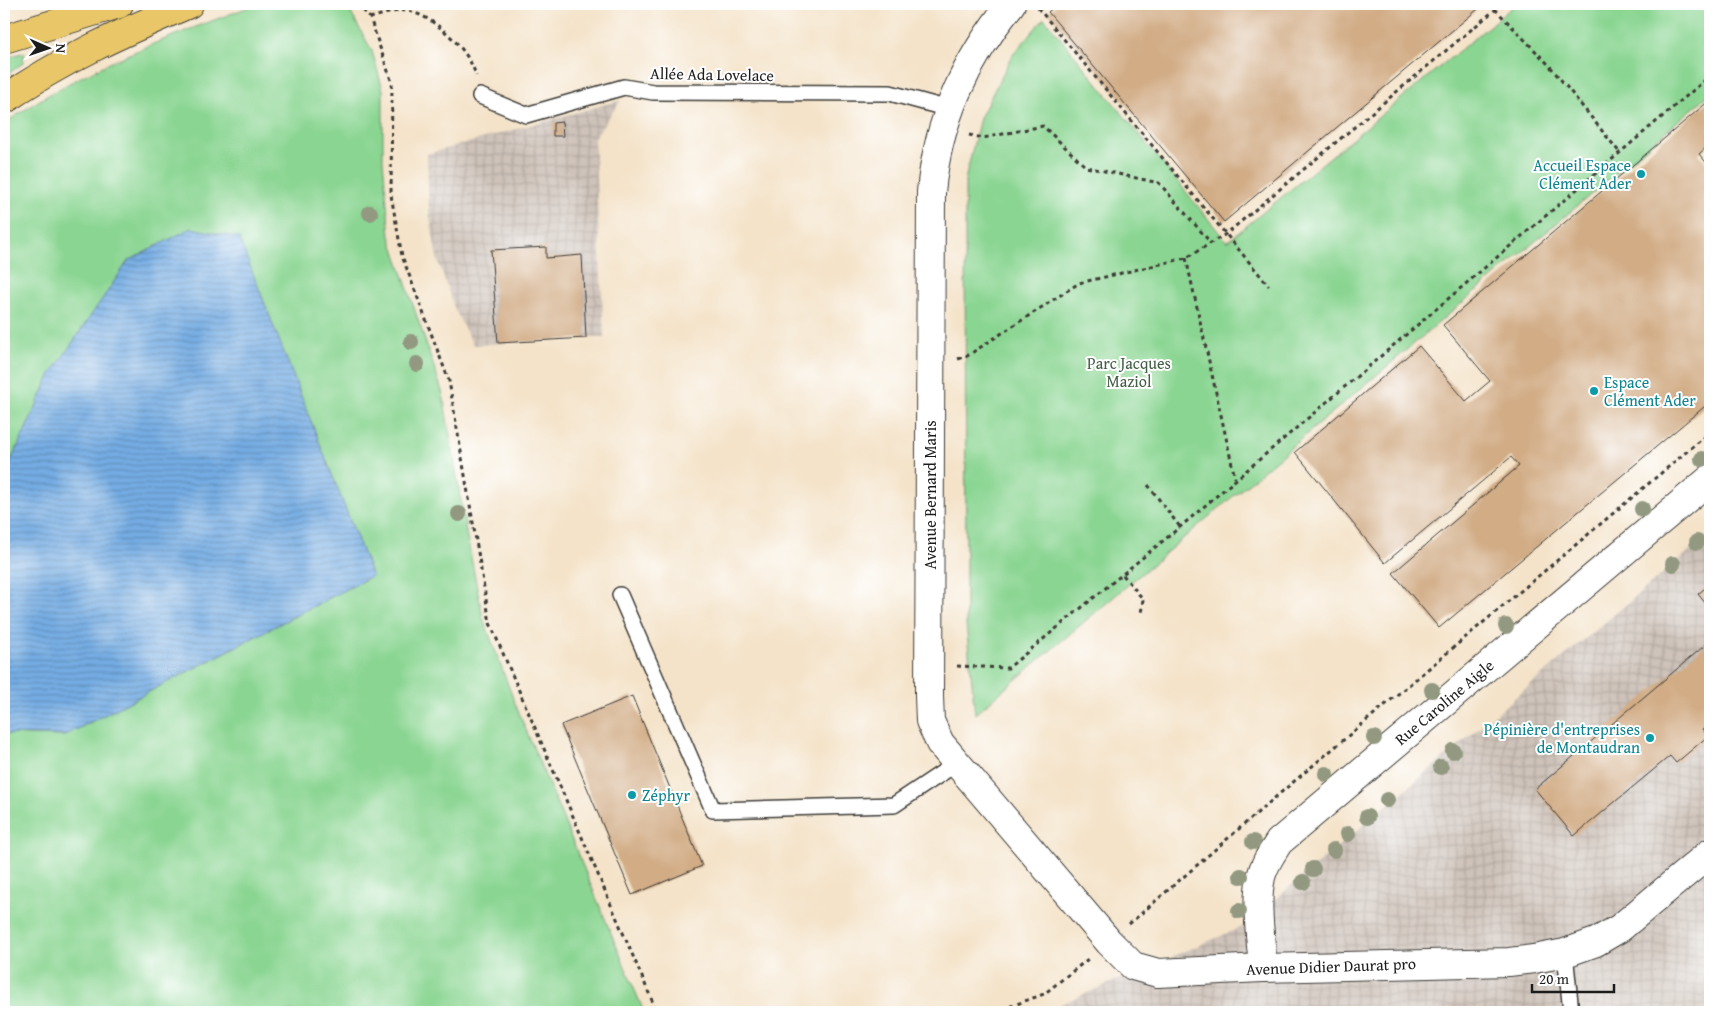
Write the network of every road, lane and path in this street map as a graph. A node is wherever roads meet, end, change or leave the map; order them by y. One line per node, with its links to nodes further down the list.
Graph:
1 (119, 4): 9 (highway)
2 (189, 4): 12 (highway)
3 (358, 4): 8 (path)
4 (1010, 4): 13 (street, Avenue Bernard Maris)
5 (1034, 4): 15 (path)
6 (1502, 4): 7 (path)
7 (1495, 9): 14 (path); 15 (path)
8 (370, 18): 11 (path); 34 (path)
9 (4, 39)
10 (1710, 76): 14 (path)
11 (480, 96): 13 (lane, Allée Ada Lovelace)
12 (4, 100)
13 (945, 119): 16 (path); 19 (street, Avenue Bernard Maris)
14 (1620, 153): 21 (path)
15 (1226, 234): 16 (path); 18 (path)
16 (1211, 243): 17 (path)
17 (1186, 258): 19 (path); 21 (path)
18 (1269, 286)
19 (931, 368): 28 (street, Avenue Bernard Maris)
20 (1710, 432): 31 (path)
21 (1236, 478): 24 (path)
22 (1710, 479): 33 (street, Rue Caroline Aigle)
23 (1148, 485): 24 (path)
24 (1180, 526): 25 (path)
25 (1123, 574): 27 (path); 28 (path)
26 (620, 594): 29 (lane)
27 (1141, 614)
28 (929, 665): 29 (street, Avenue Bernard Maris)
29 (957, 763): 31 (street, Avenue Bernard Maris)
30 (1710, 853): 32 (street, Avenue Didier Daurat pro)
31 (1109, 942): 33 (street, Avenue Didier Daurat pro); 35 (path)
32 (1565, 953): 33 (street, Avenue Didier Daurat pro); 36 (lane)
33 (1263, 968)
34 (657, 1012)
35 (995, 1012)
36 (1571, 1012)

